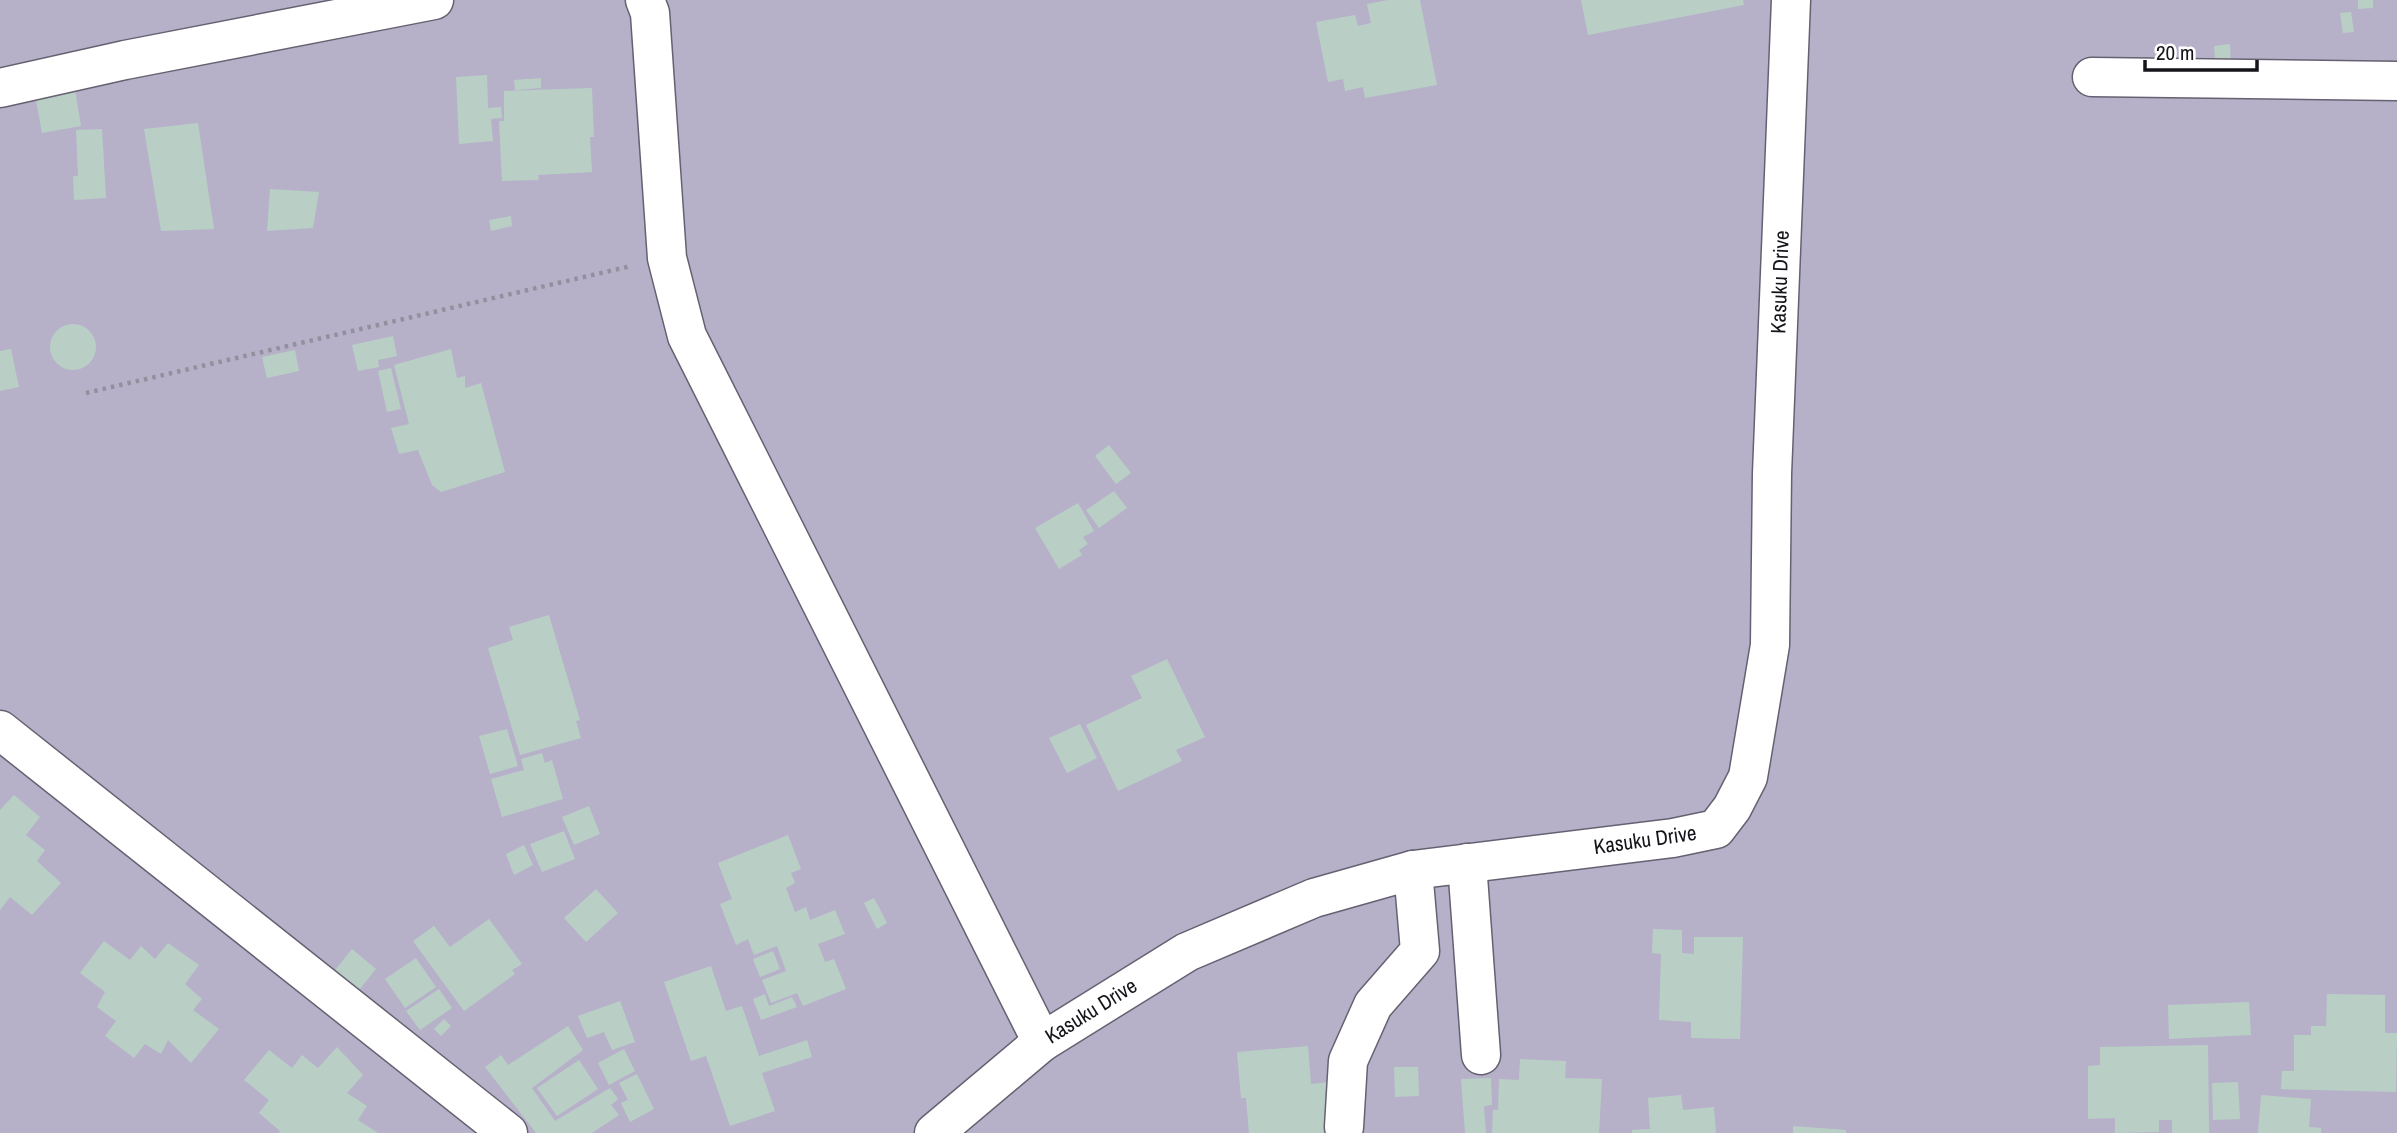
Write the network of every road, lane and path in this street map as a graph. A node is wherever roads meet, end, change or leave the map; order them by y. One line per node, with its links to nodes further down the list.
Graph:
1 (434, 0): 6 (street)
2 (645, 0): 7 (street)
3 (1791, 0): 10 (street, Kasuku Drive)
4 (2092, 77): 5 (street)
5 (2397, 81)
6 (0, 88)
7 (667, 258): 8 (path); 12 (street)
8 (86, 393)
9 (0, 730): 15 (street)
10 (1467, 863): 11 (street, Kasuku Drive); 13 (street)
11 (1413, 870): 12 (street, Kasuku Drive); 14 (street)
12 (1042, 1042): 16 (street, Kasuku Drive)
13 (1481, 1055)
14 (1344, 1127)
15 (508, 1133)
16 (934, 1133)

